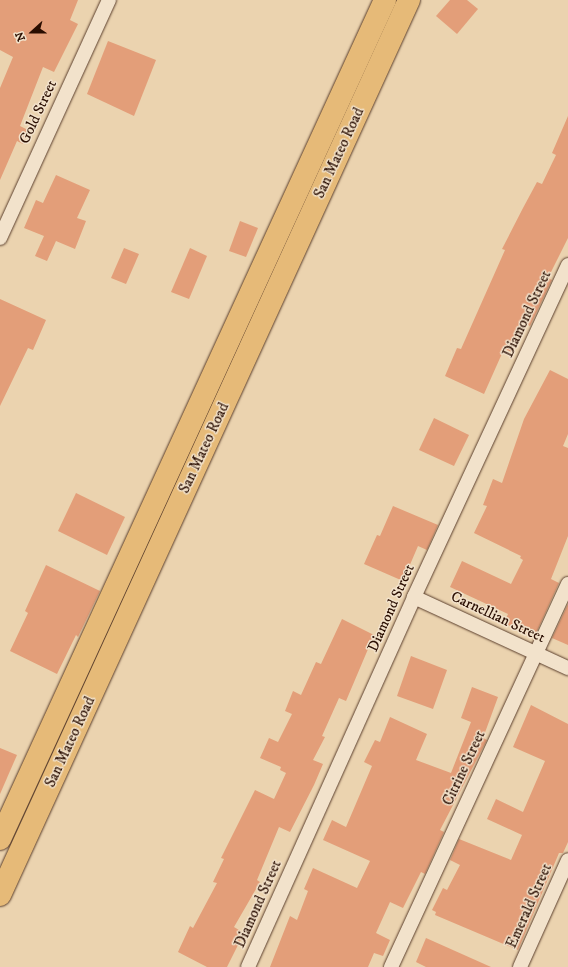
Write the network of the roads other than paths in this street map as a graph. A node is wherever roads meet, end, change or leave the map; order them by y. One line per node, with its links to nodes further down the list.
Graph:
1 (109, 0): 4 (street, Gold Street)
2 (385, 0): 11 (main road, San Mateo Road)
3 (409, 0): 13 (main road, San Mateo Road)
4 (6, 206): 5 (street, Gold Street)
5 (0, 238)
6 (568, 265): 8 (street, Diamond Street)
7 (568, 584): 9 (street, Citrine Street)
8 (414, 597): 9 (street, Carnellian Street); 14 (street, Diamond Street)
9 (536, 654): 10 (street, Carnellian Street); 15 (street, Citrine Street)
10 (568, 668)
11 (0, 840)
12 (568, 860): 16 (street, Emerald Street)
13 (0, 895)
14 (248, 967)
15 (391, 967)
16 (520, 967)

